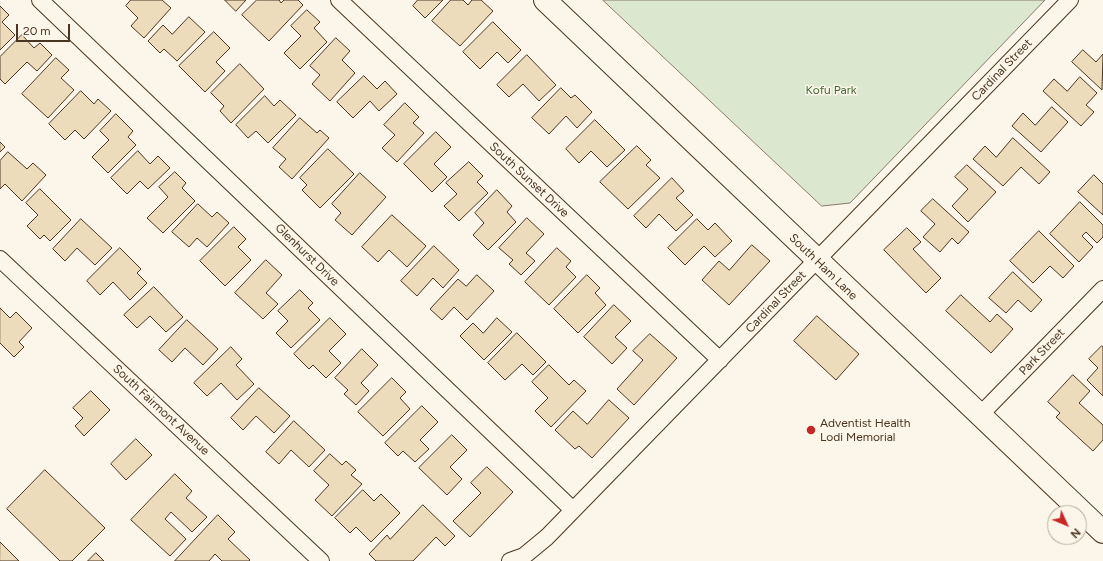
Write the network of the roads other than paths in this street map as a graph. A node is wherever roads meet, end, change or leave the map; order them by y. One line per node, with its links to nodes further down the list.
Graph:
1 (40, 0): 10 (street, Glenhurst Drive)
2 (339, 0): 8 (street, South Sunset Drive)
3 (544, 0): 6 (main road, South Ham Lane)
4 (1070, 0): 6 (street, Cardinal Street)
5 (0, 259): 12 (street, South Fairmont Avenue)
6 (816, 260): 8 (street, Cardinal Street); 9 (main road, South Ham Lane)
7 (1103, 289): 9 (street, Park Street)
8 (720, 360): 10 (street, Cardinal Street)
9 (980, 415): 11 (main road, South Ham Lane)
10 (574, 510): 13 (street, Cardinal Street)
11 (1103, 532)
12 (321, 561)
13 (510, 561)

